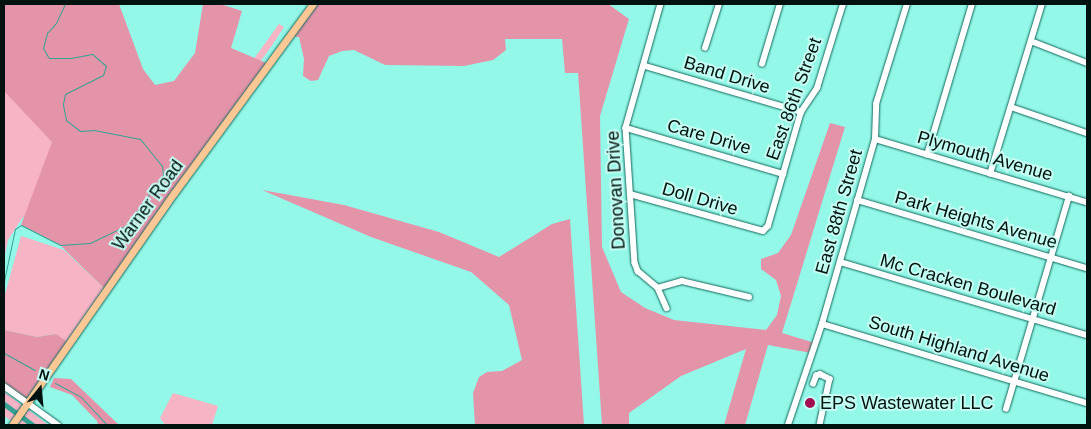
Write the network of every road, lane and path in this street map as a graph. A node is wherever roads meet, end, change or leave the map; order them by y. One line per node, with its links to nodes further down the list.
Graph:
1 (313, 4): 41 (main road, Warner Road)
2 (653, 4): 9 (street)
3 (719, 4): 11 (street)
4 (780, 4): 13 (street)
5 (843, 4): 16 (street, East 86th Street)
6 (907, 4): 19 (street, East 88th Street)
7 (972, 4): 20 (street)
8 (1042, 4): 10 (street)
9 (661, 5): 14 (street, Donovan Drive)
10 (1031, 41): 12 (street); 15 (street)
11 (706, 48)
12 (1087, 62)
13 (762, 64)
14 (645, 66): 16 (street, Band Drive); 17 (street, Donovan Drive)
15 (1011, 108): 18 (street); 22 (street)
16 (801, 112): 21 (street, East 86th Street)
17 (626, 128): 21 (street, Care Drive); 23 (street, Donovan Drive)
18 (1087, 133)
19 (875, 139): 20 (street, Plymouth Avenue); 25 (street, East 88th Street)
20 (928, 155): 22 (street, Plymouth Avenue)
21 (783, 174): 27 (street, East 86th Street)
22 (990, 174): 24 (street, Plymouth Avenue)
23 (630, 194): 27 (street, Doll Drive); 31 (street, Donovan Drive)
24 (1069, 196): 26 (street, Plymouth Avenue); 28 (street)
25 (857, 200): 28 (street, Park Heights Avenue); 29 (street, East 88th Street)
26 (1087, 202)
27 (763, 231)
28 (1050, 257): 30 (street, Park Heights Avenue); 34 (street)
29 (840, 262): 34 (street, Mc Cracken Boulevard); 35 (street, East 88th Street)
30 (1087, 268)
31 (658, 288): 32 (street); 33 (street, Donovan Drive)
32 (749, 297)
33 (667, 308)
34 (1034, 320): 36 (street, Mc Cracken Boulevard); 37 (street)
35 (822, 324): 37 (street, South Highland Avenue); 45 (street, East 88th Street)
36 (1087, 335)
37 (1014, 382): 40 (street, South Highland Avenue); 42 (street)
38 (813, 384): 46 (street)
39 (4, 386): 41 (street)
40 (1087, 403)
41 (26, 405): 43 (main road, Warner Road); 44 (street)
42 (1006, 410)
43 (14, 422)
44 (58, 425)
45 (788, 425)
46 (820, 425)

